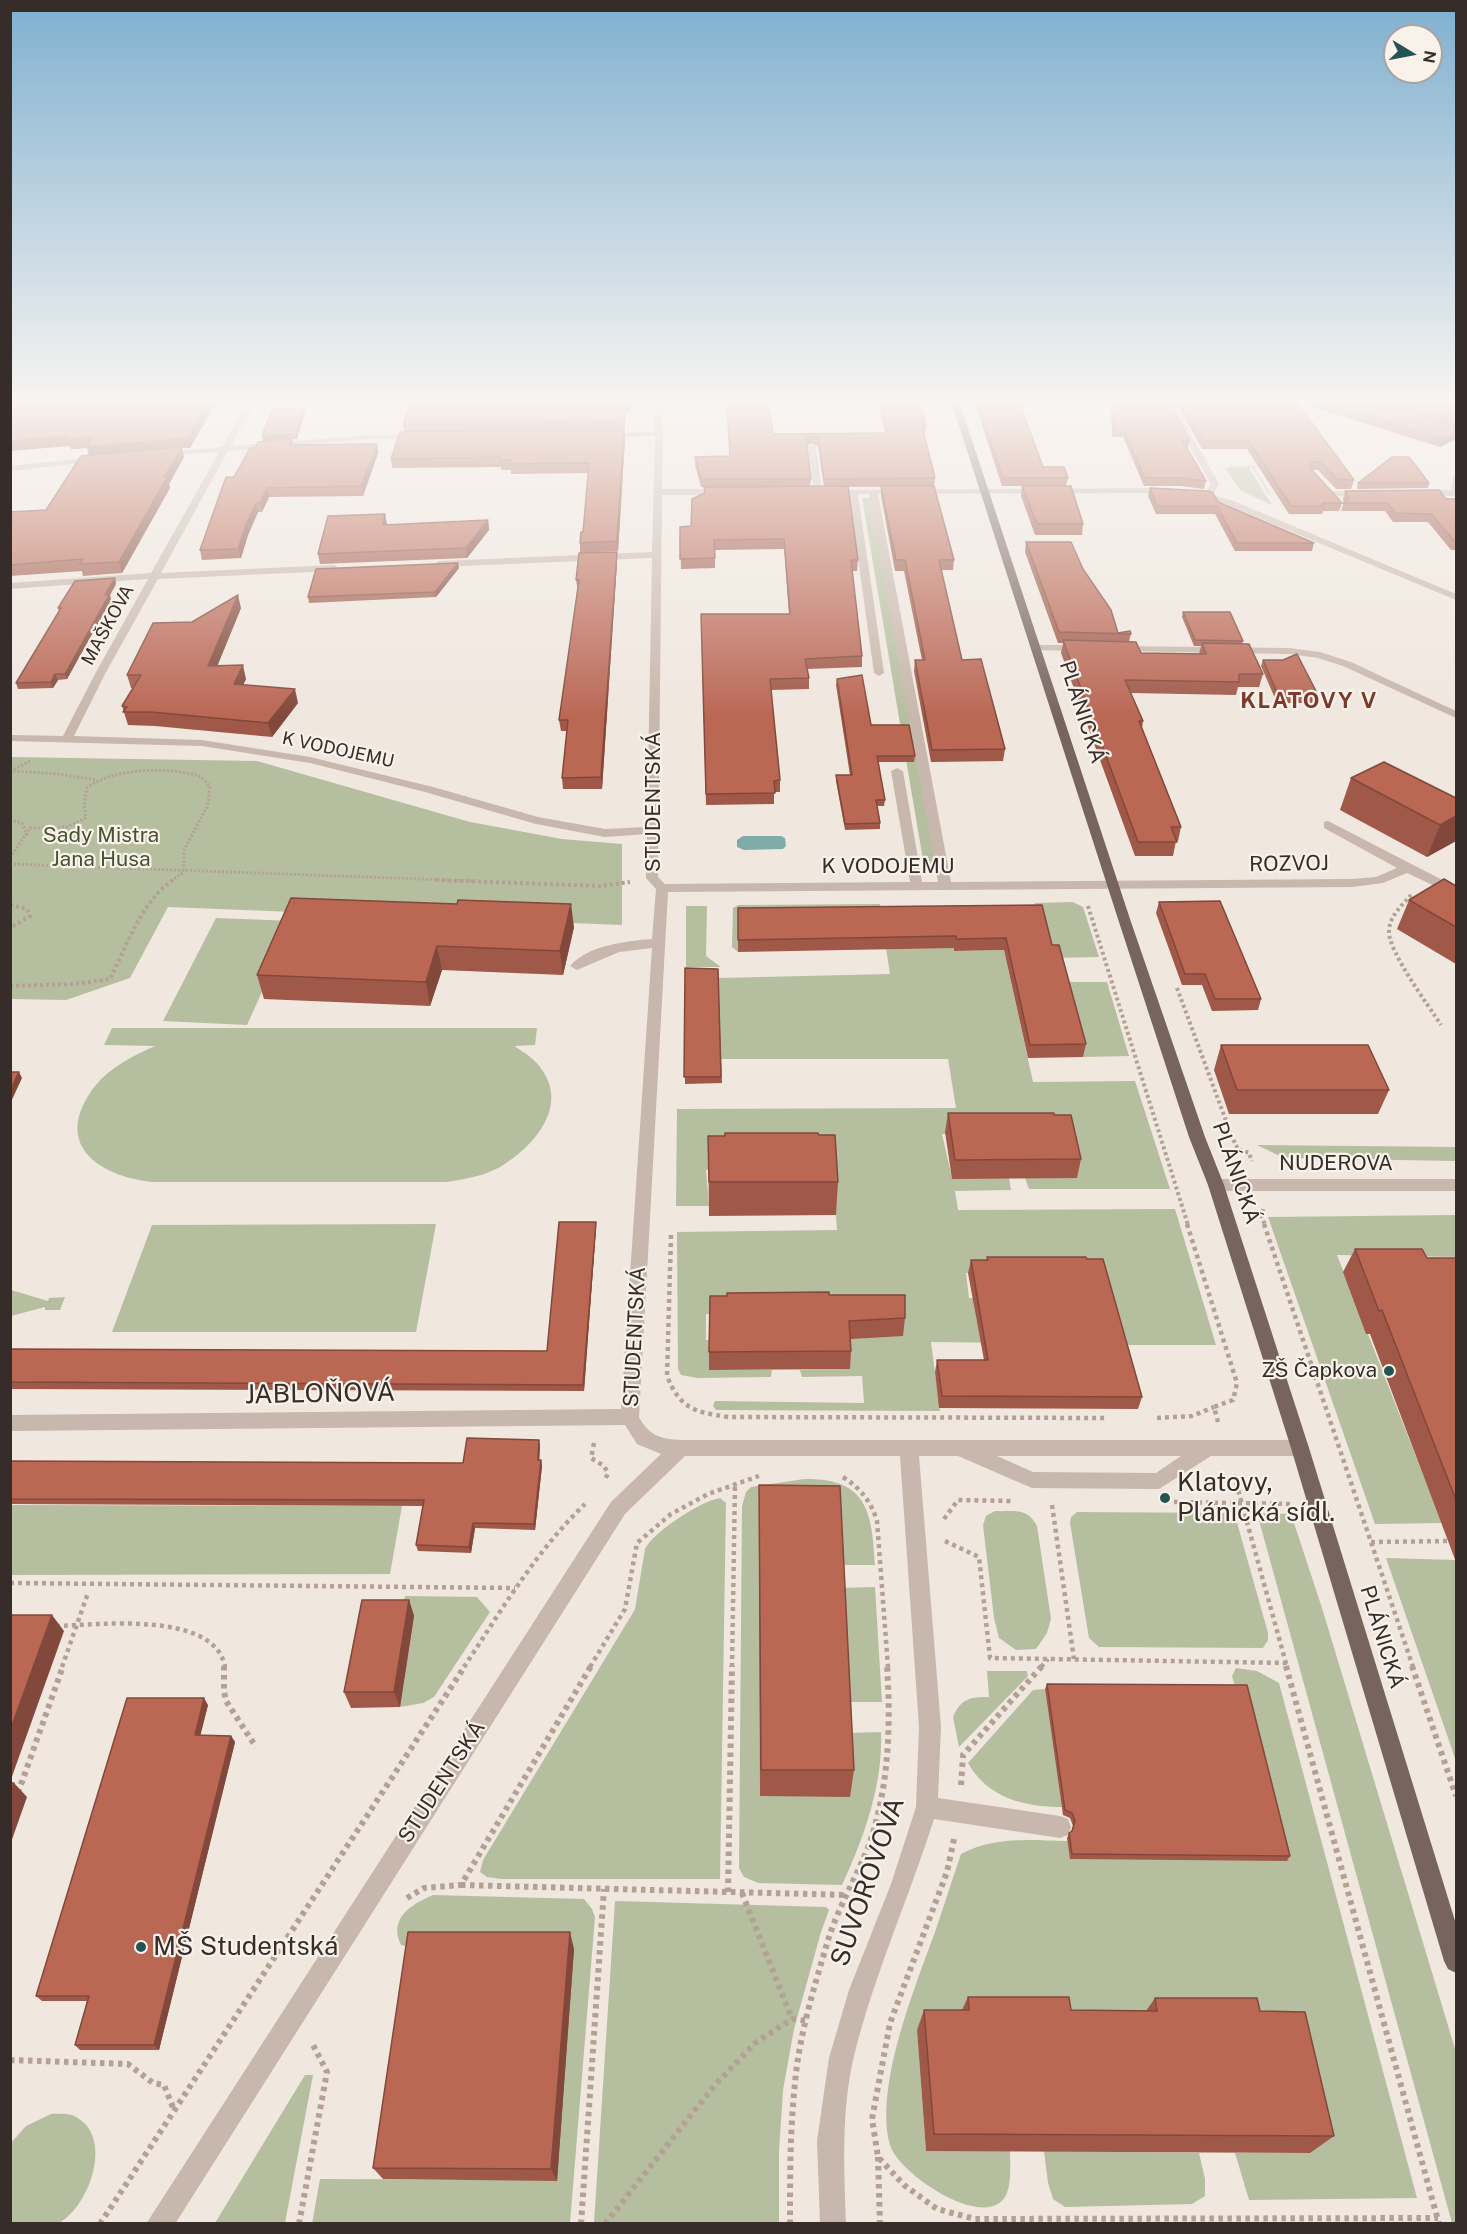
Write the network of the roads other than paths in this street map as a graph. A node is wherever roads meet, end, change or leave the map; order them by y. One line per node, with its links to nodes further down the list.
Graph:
1 (193, 508): 10 (street, MAŠKOVA)
2 (658, 508): 7 (street, STUDENTSKÁ)
3 (855, 508): 14 (street)
4 (876, 508): 23 (street)
5 (989, 508): 13 (main road, PLÁNICKÁ)
6 (1241, 508): 12 (street)
7 (657, 555): 8 (street); 20 (street, STUDENTSKÁ)
8 (429, 564)
9 (345, 568): 10 (street)
10 (154, 576): 11 (street); 17 (street, MAŠKOVA)
11 (10, 586)
12 (1456, 597)
13 (1036, 648): 15 (street); 22 (main road, PLÁNICKÁ)
14 (879, 673)
15 (1456, 715)
16 (10, 738): 17 (street, K VODOJEMU)
17 (68, 738): 20 (street, K VODOJEMU)
18 (897, 771): 24 (street)
19 (1328, 825): 21 (street)
20 (652, 830): 25 (street, STUDENTSKÁ)
21 (1407, 868): 22 (street, ROZVOJ); 26 (street)
22 (1114, 885): 23 (street, K VODOJEMU); 29 (main road, PLÁNICKÁ)
23 (945, 886): 24 (street, K VODOJEMU)
24 (917, 887): 25 (street, K VODOJEMU)
25 (662, 888): 27 (street, STUDENTSKÁ)
26 (1456, 892)
27 (659, 943): 28 (street); 31 (street, STUDENTSKÁ)
28 (577, 966)
29 (1216, 1185): 30 (street, NUDEROVA); 37 (main road, PLÁNICKÁ)
30 (1456, 1185)
31 (630, 1417): 32 (street, JABLOŇOVÁ); 33 (street, STUDENTSKÁ)
32 (10, 1423)
33 (681, 1448): 34 (street); 41 (street, STUDENTSKÁ)
34 (909, 1448): 35 (street); 38 (street, SUVOROVOVA)
35 (958, 1448): 36 (street); 36 (street)
36 (1217, 1448): 37 (street)
37 (1300, 1448): 40 (main road, PLÁNICKÁ)
38 (927, 1807): 39 (street); 42 (street, SUVOROVOVA)
39 (1060, 1827)
40 (1456, 1961)
41 (159, 2223)
42 (833, 2223)

